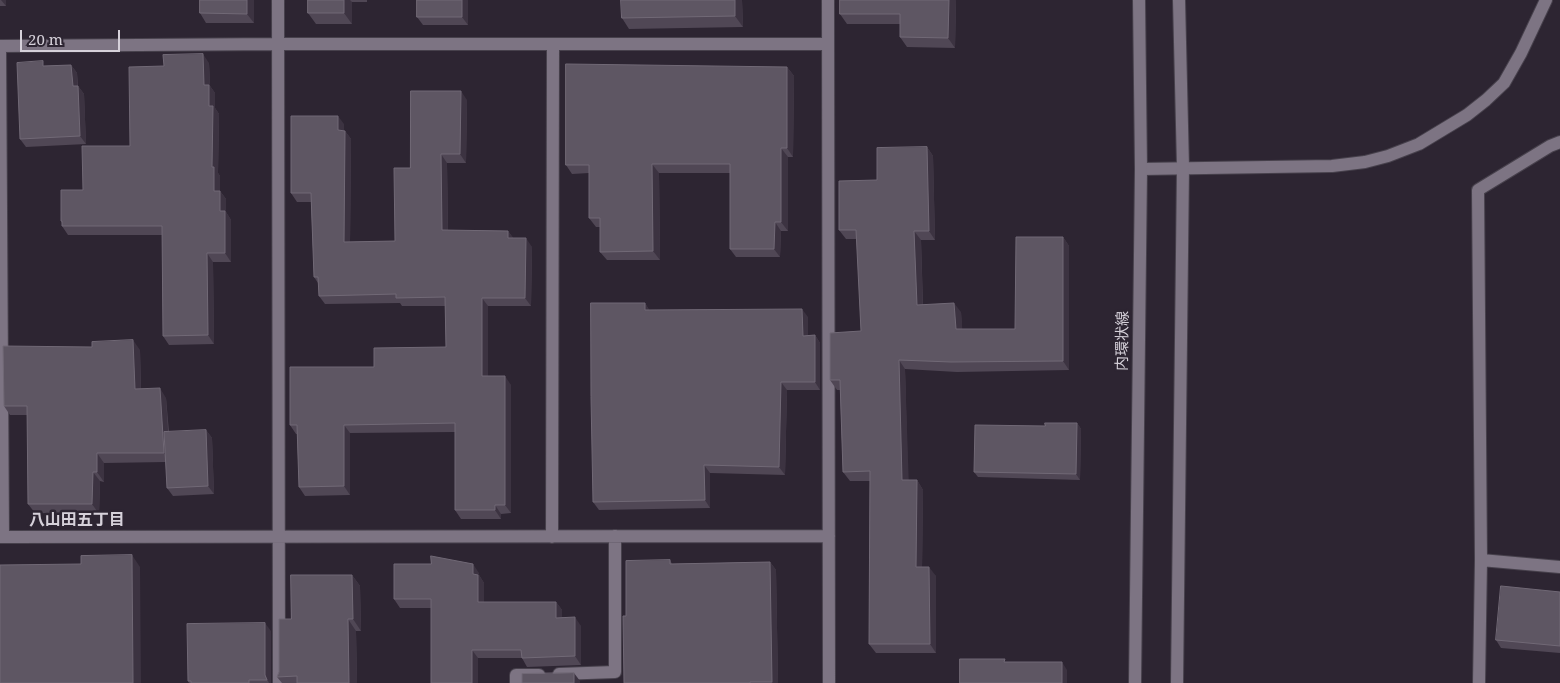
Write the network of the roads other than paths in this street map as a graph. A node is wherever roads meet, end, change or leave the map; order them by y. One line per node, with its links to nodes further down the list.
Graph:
1 (278, 0): 6 (street)
2 (828, 0): 8 (street)
3 (1139, 0): 11 (street, 内環状線)
4 (1179, 0): 10 (street)
5 (1546, 0): 10 (street)
6 (278, 44): 7 (street); 14 (street); 15 (street)
7 (553, 44): 8 (street); 16 (street)
8 (827, 44): 13 (street)
9 (1560, 142): 17 (street)
10 (1183, 167): 11 (street); 23 (street)
11 (1141, 169): 22 (street, 内環状線)
12 (615, 536): 13 (street); 16 (street); 20 (street)
13 (830, 536): 21 (street)
14 (1, 537): 15 (street)
15 (278, 537): 16 (street); 19 (street)
16 (552, 537)
17 (1480, 560): 18 (street); 24 (street)
18 (1560, 567)
19 (279, 683)
20 (516, 683)
21 (829, 683)
22 (1135, 683)
23 (1177, 683)
24 (1479, 683)

